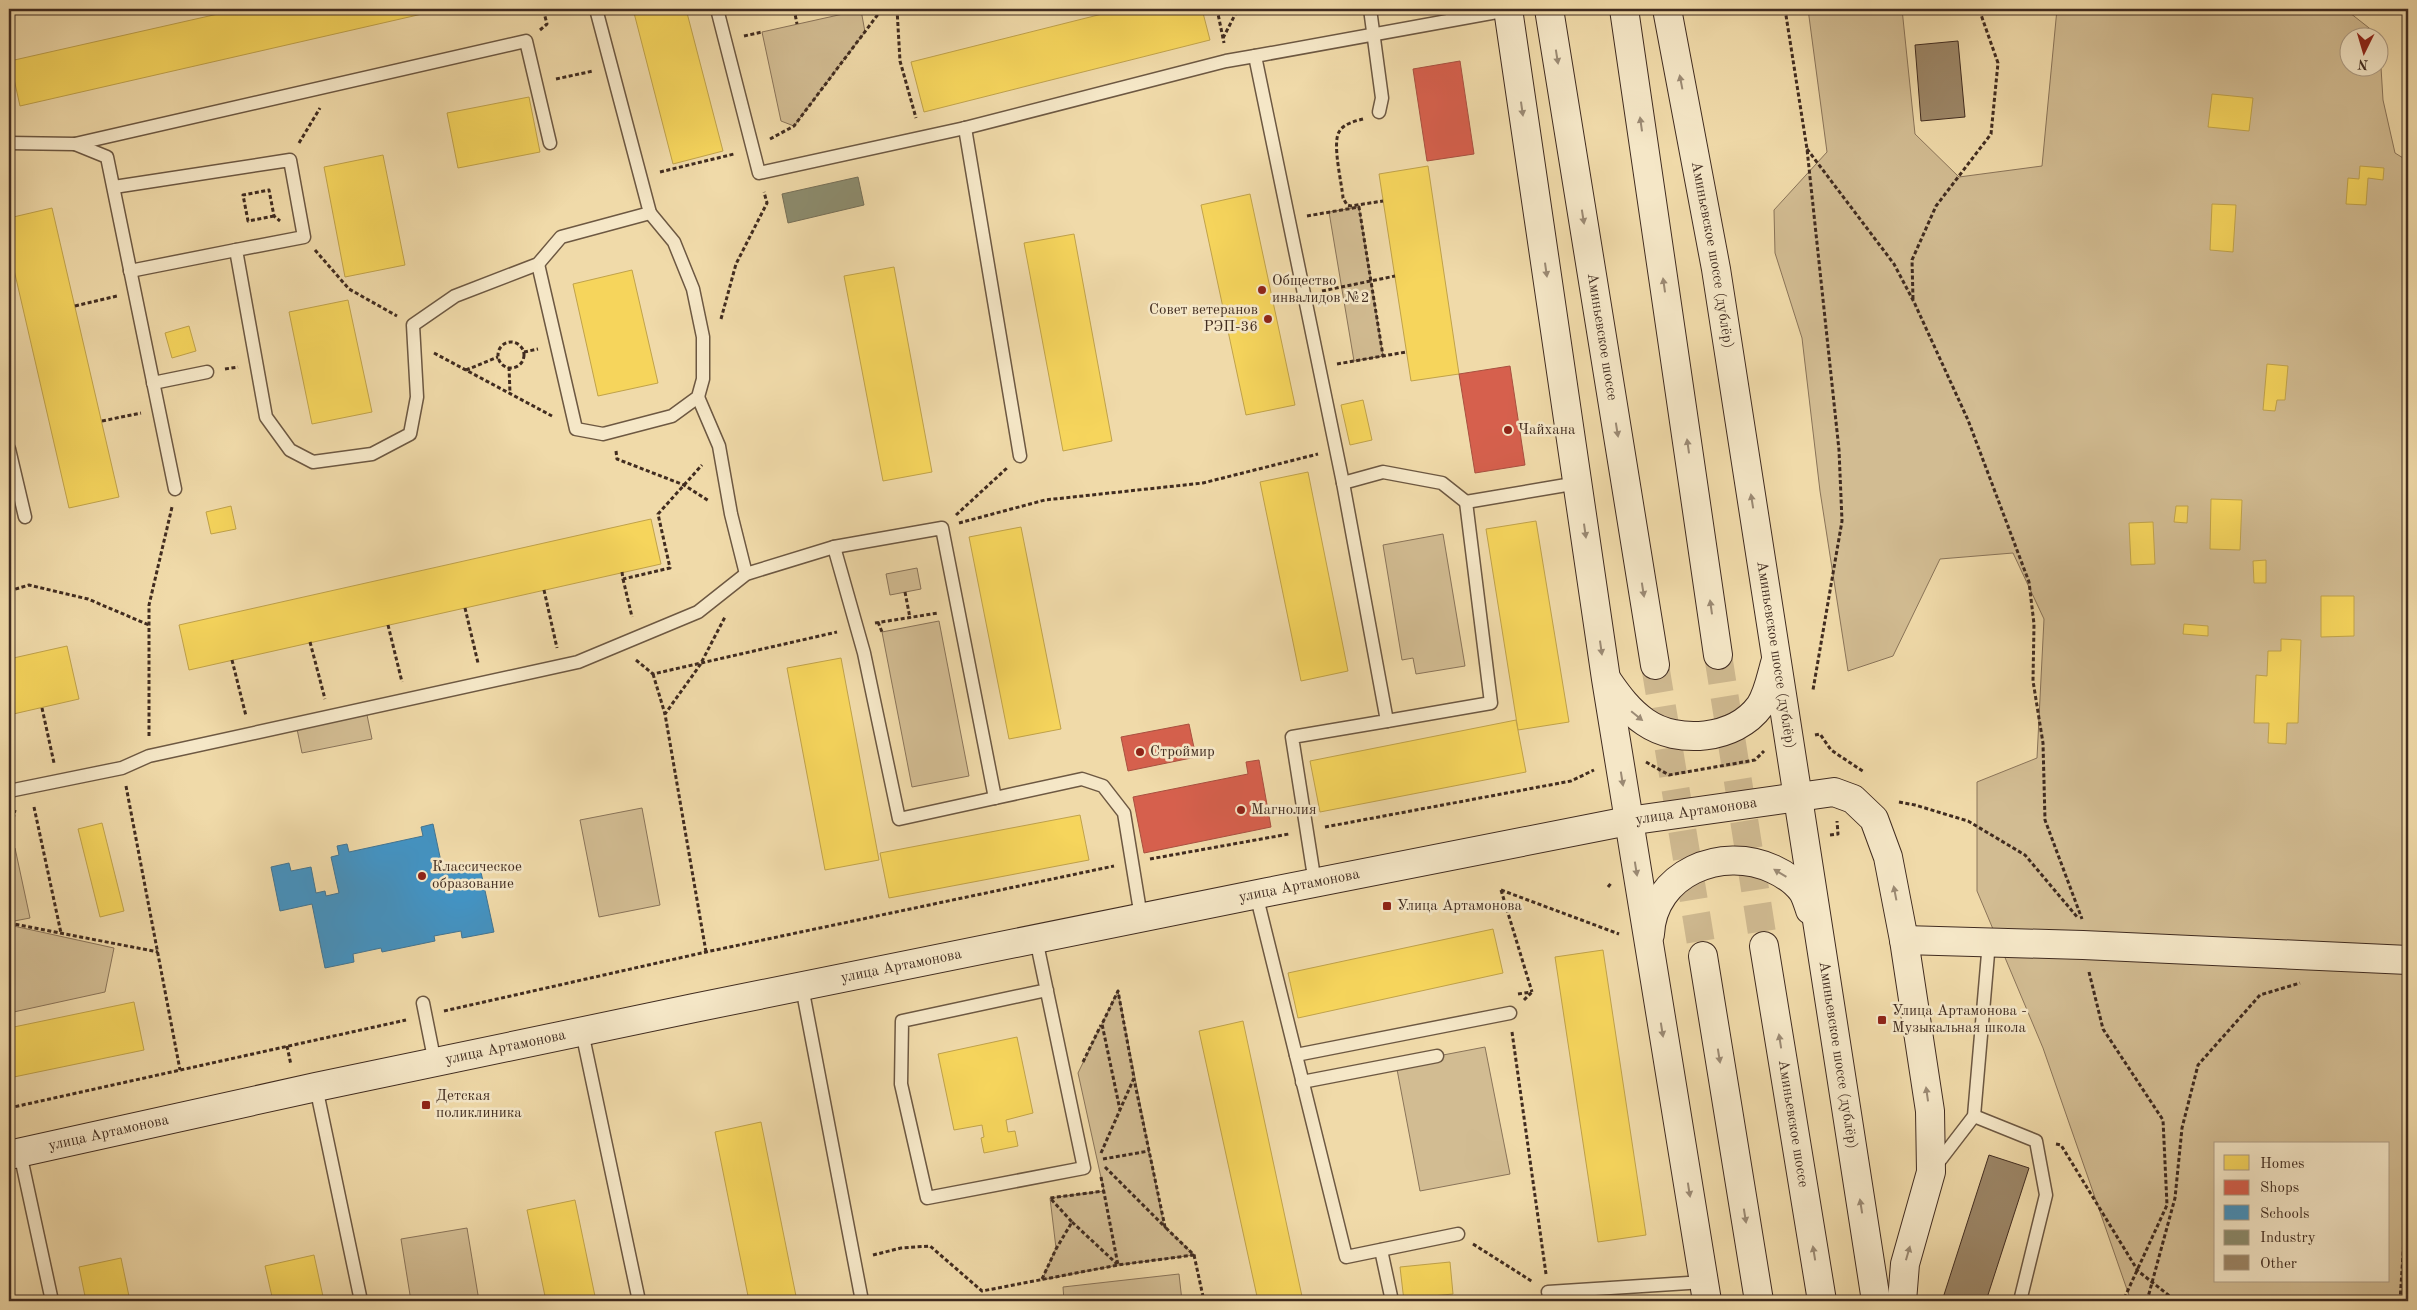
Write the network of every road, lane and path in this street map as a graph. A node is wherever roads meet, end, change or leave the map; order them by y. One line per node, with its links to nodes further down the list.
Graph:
1 (543, 9): 17 (path)
2 (596, 9): 35 (lane)
3 (717, 9): 32 (lane)
4 (794, 9): 16 (path)
5 (882, 9): 32 (path)
6 (897, 9): 27 (path)
7 (1217, 9): 19 (path)
8 (1238, 9): 19 (path)
9 (1370, 9): 18 (lane)
10 (1549, 9): 110 (main road, Аминьевское шоссе, one-way to 110)
11 (1624, 9): 105 (main road, one-way to 11)
12 (1667, 9): 107 (main road, Аминьевское шоссе (дублёр), one-way to 12)
13 (1785, 9): 31 (path)
14 (1980, 9): 49 (path)
15 (1508, 10): 18 (lane); 75 (main road, one-way to 75)
16 (797, 24)
17 (539, 30)
18 (1375, 34): 20 (lane); 25 (lane)
19 (1223, 38): 21 (path)
20 (1255, 56): 21 (lane); 48 (lane)
21 (1226, 61): 26 (lane)
22 (581, 73): 23 (path)
23 (536, 84): 24 (lane); 29 (lane)
24 (333, 85): 30 (lane); 33 (path)
25 (1379, 112): 37 (path)
26 (965, 128): 27 (lane); 72 (lane)
27 (922, 138): 34 (lane)
28 (9, 143): 30 (lane)
29 (550, 143)
30 (75, 144): 36 (lane)
31 (1807, 148): 49 (path); 113 (path)
32 (752, 149): 34 (lane); 35 (path)
33 (290, 160): 36 (lane); 41 (lane)
34 (759, 174): 52 (path)
35 (640, 177): 39 (lane)
36 (114, 187): 43 (lane)
37 (1383, 201)
38 (1329, 212): 45 (path)
39 (650, 213): 42 (lane); 64 (lane)
40 (274, 216): 40 (path)
41 (236, 250): 43 (lane); 58 (lane)
42 (538, 264): 51 (lane); 67 (lane)
43 (130, 271): 47 (lane)
44 (1395, 276): 45 (path)
45 (1372, 281): 48 (path); 55 (path)
46 (349, 289): 51 (path)
47 (134, 292): 50 (path); 62 (lane)
48 (1304, 294): 71 (lane)
49 (1914, 302): 141 (path)
50 (75, 306)
51 (413, 325): 58 (lane)
52 (718, 326)
53 (1406, 352): 55 (path)
54 (436, 354): 60 (path)
55 (1384, 356): 57 (path)
56 (498, 357): 59 (path); 59 (path); 60 (path)
57 (1354, 361)
58 (257, 364): 61 (path)
59 (509, 367): 63 (path)
60 (466, 370): 63 (path)
61 (207, 372): 62 (lane)
62 (153, 383): 65 (lane)
63 (510, 393): 67 (path)
64 (698, 397): 68 (lane); 69 (lane)
65 (158, 410): 66 (path); 77 (lane)
66 (102, 421)
67 (576, 429): 68 (lane)
68 (603, 434): 76 (path)
69 (719, 446): 76 (path); 86 (lane)
70 (9, 449): 80 (lane)
71 (1336, 449): 74 (lane); 82 (path)
72 (1020, 456)
73 (1007, 468): 82 (path)
74 (1343, 483): 79 (lane); 118 (lane)
75 (1578, 483): 79 (lane); 112 (main road, one-way to 112)
76 (684, 485): 78 (path); 87 (path)
77 (174, 489)
78 (710, 501)
79 (1466, 502): 118 (lane)
80 (25, 517)
81 (171, 521): 98 (path)
82 (942, 528): 83 (lane); 93 (lane)
83 (834, 547): 86 (lane); 100 (lane)
84 (9, 569): 88 (path)
85 (622, 572): 87 (path)
86 (746, 574): 104 (lane)
87 (624, 579): 97 (path)
88 (14, 589): 90 (path); 98 (path)
89 (544, 590): 102 (path)
90 (9, 591)
91 (905, 592): 95 (path)
92 (465, 608): 106 (path)
93 (958, 610): 95 (path); 126 (lane)
94 (726, 615): 109 (path)
95 (910, 618): 96 (path)
96 (878, 622): 100 (path); 101 (path)
97 (634, 624)
98 (149, 625): 120 (path)
99 (388, 625): 114 (path)
100 (857, 627): 109 (path); 126 (lane)
101 (882, 632)
102 (555, 640)
103 (310, 642): 117 (path)
104 (619, 645): 111 (path); 114 (lane)
105 (1718, 655)
106 (476, 657)
107 (1776, 657): 112 (main road, one-way to 107); 125 (main road, Аминьевское шоссе (дублёр))
108 (232, 660): 119 (path)
109 (700, 664): 111 (path); 116 (path)
110 (1656, 664)
111 (653, 674): 116 (path)
112 (1606, 679): 129 (main road, one-way to 129)
113 (1812, 690)
114 (406, 700): 117 (lane)
115 (42, 708): 123 (path)
116 (665, 714): 150 (path)
117 (329, 716): 119 (lane)
118 (1387, 721): 130 (lane)
119 (250, 734): 120 (lane)
120 (149, 756): 121 (lane)
121 (122, 768): 123 (lane); 149 (path)
122 (1599, 768): 130 (path)
123 (58, 781): 124 (lane)
124 (19, 789): 132 (path); 140 (path)
125 (1798, 795): 129 (main road, улица Артамонова); 139 (main road, Аминьевское шоссе (дублёр)); 144 (main road, улица Артамонова, one-way to 125)
126 (995, 798): 133 (lane)
127 (1899, 802): 141 (path)
128 (1836, 816): 131 (path)
129 (1628, 821): 134 (main road, улица Артамонова); 148 (main road, one-way to 148)
130 (1306, 830): 133 (path); 134 (lane)
131 (1828, 836)
132 (9, 838)
133 (1131, 862): 137 (lane); 150 (path)
134 (1315, 883): 135 (main road, улица Артамонова)
135 (1256, 894): 137 (main road, улица Артамонова); 158 (lane)
136 (2408, 910): 147 (path)
137 (1141, 918): 143 (main road, улица Артамонова)
138 (9, 923): 140 (path)
139 (1816, 925): 148 (main road, one-way to 148); 195 (main road, Аминьевское шоссе (дублёр), one-way to 139)
140 (61, 933): 149 (path)
141 (2083, 935): 145 (main road); 147 (main road); 182 (path)
142 (1626, 937): 156 (path)
143 (1036, 939): 153 (main road, улица Артамонова); 154 (lane)
144 (1904, 940): 145 (main road); 172 (main road, улица Артамонова, one-way to 144)
145 (1990, 942): 167 (lane)
146 (1764, 946): 194 (main road, Аминьевское шоссе, one-way to 146)
147 (2407, 948)
148 (1649, 950): 186 (main road, one-way to 186)
149 (158, 952): 161 (path)
150 (706, 952): 155 (path)
151 (1703, 956): 193 (main road, one-way to 193)
152 (2305, 982): 184 (path)
153 (802, 987): 157 (main road, улица Артамонова); 180 (lane)
154 (1047, 990): 154 (lane)
155 (424, 1009): 160 (lane); 161 (path)
156 (1510, 1013): 158 (lane); 185 (path)
157 (582, 1032): 160 (main road, улица Артамонова); 189 (lane)
158 (1296, 1055): 163 (lane)
159 (1437, 1056): 163 (lane)
160 (436, 1062): 164 (main road, улица Артамонова)
161 (180, 1070): 165 (path)
162 (1134, 1078): 166 (path); 166 (path); 169 (path)
163 (1302, 1082): 178 (lane)
164 (316, 1087): 170 (main road, улица Артамонова); 188 (lane)
165 (9, 1108)
166 (1120, 1110): 171 (path)
167 (1974, 1116): 168 (lane); 172 (lane)
168 (2036, 1141): 182 (path); 197 (lane)
169 (1149, 1151): 171 (path); 176 (path)
170 (14, 1154): 187 (lane)
171 (1098, 1160): 176 (path)
172 (1931, 1172): 196 (main road, улица Артамонова, one-way to 172)
173 (2408, 1178): 201 (path)
174 (1104, 1191): 175 (path)
175 (1072, 1222): 181 (path); 183 (path)
176 (1165, 1227): 179 (path)
177 (1458, 1234): 178 (lane); 185 (path)
178 (1381, 1250): 192 (lane)
179 (1194, 1255): 181 (path); 191 (path)
180 (854, 1260): 183 (path); 190 (lane)
181 (1118, 1265): 183 (path)
182 (2138, 1271): 184 (path); 198 (path)
183 (1042, 1280)
184 (2152, 1281): 199 (path); 200 (path)
185 (1548, 1292): 186 (lane)
186 (1706, 1292)
187 (52, 1301)
188 (361, 1301)
189 (639, 1301)
190 (862, 1301)
191 (1204, 1301)
192 (1392, 1301)
193 (1759, 1301)
194 (1822, 1301)
195 (1876, 1301)
196 (1902, 1301)
197 (2020, 1301)
198 (2123, 1301)
199 (2147, 1301)
200 (2176, 1301)
201 (2400, 1301)

